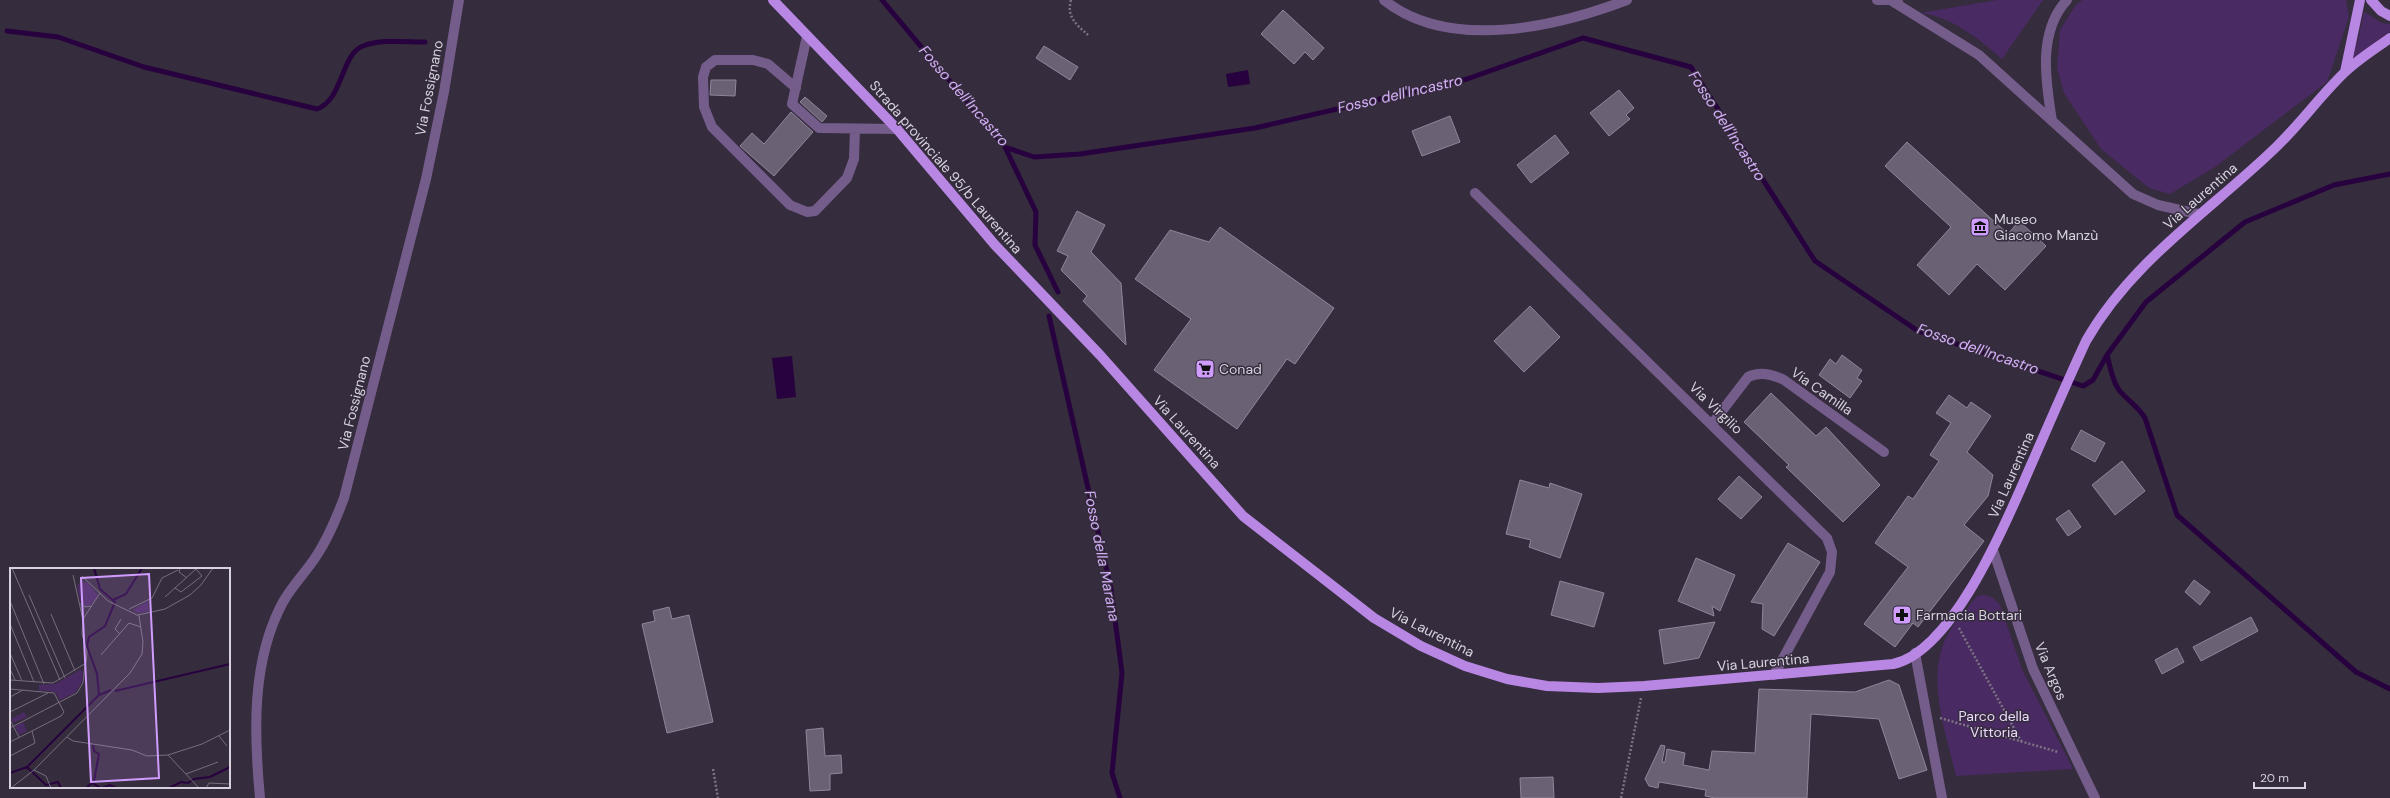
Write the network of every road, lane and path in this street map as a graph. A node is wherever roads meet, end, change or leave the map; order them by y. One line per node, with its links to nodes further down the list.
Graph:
1 (459, 0): 34 (street, Via Fossignano)
2 (773, 0): 13 (main road, Strada provinciale 95/b Laurentina)
3 (1072, 0): 12 (path)
4 (1384, 0): 5 (street)
5 (1627, 0)
6 (1876, 0): 10 (street)
7 (2066, 0): 17 (street)
8 (2360, 0): 15 (main road)
9 (2371, 0): 11 (main road)
10 (1896, 1): 17 (street)
11 (2390, 16)
12 (1088, 35)
13 (807, 36): 16 (street); 19 (main road, Strada provinciale 95/b Laurentina)
14 (2390, 38): 15 (main road, Via Laurentina)
15 (2345, 72): 21 (main road, Via Laurentina)
16 (796, 88): 18 (street); 18 (street)
17 (2052, 121): 21 (street)
18 (855, 128): 19 (street)
19 (897, 129): 22 (main road, Strada provinciale 95/b Laurentina)
20 (1476, 193): 23 (street, Via Virgilio)
21 (2198, 214): 25 (main road, Via Laurentina)
22 (1031, 282): 29 (main road, Via Laurentina)
23 (1712, 424): 24 (street, Via Camilla); 28 (street, Via Virgilio)
24 (1884, 452)
25 (1993, 550): 26 (main road, Via Laurentina); 32 (street, Via Argos)
26 (1952, 616): 27 (main road, Via Laurentina); 31 (path)
27 (1915, 653): 28 (main road, Via Laurentina); 30 (street)
28 (1774, 675): 29 (main road, Via Laurentina)
29 (1644, 686): 36 (path)
30 (1926, 714): 31 (path); 37 (street)
31 (2021, 742): 32 (path)
32 (2076, 757): 38 (street, Via Argos)
33 (713, 769): 35 (path)
34 (260, 798)
35 (718, 798)
36 (1621, 798)
37 (1942, 798)
38 (2095, 798)

